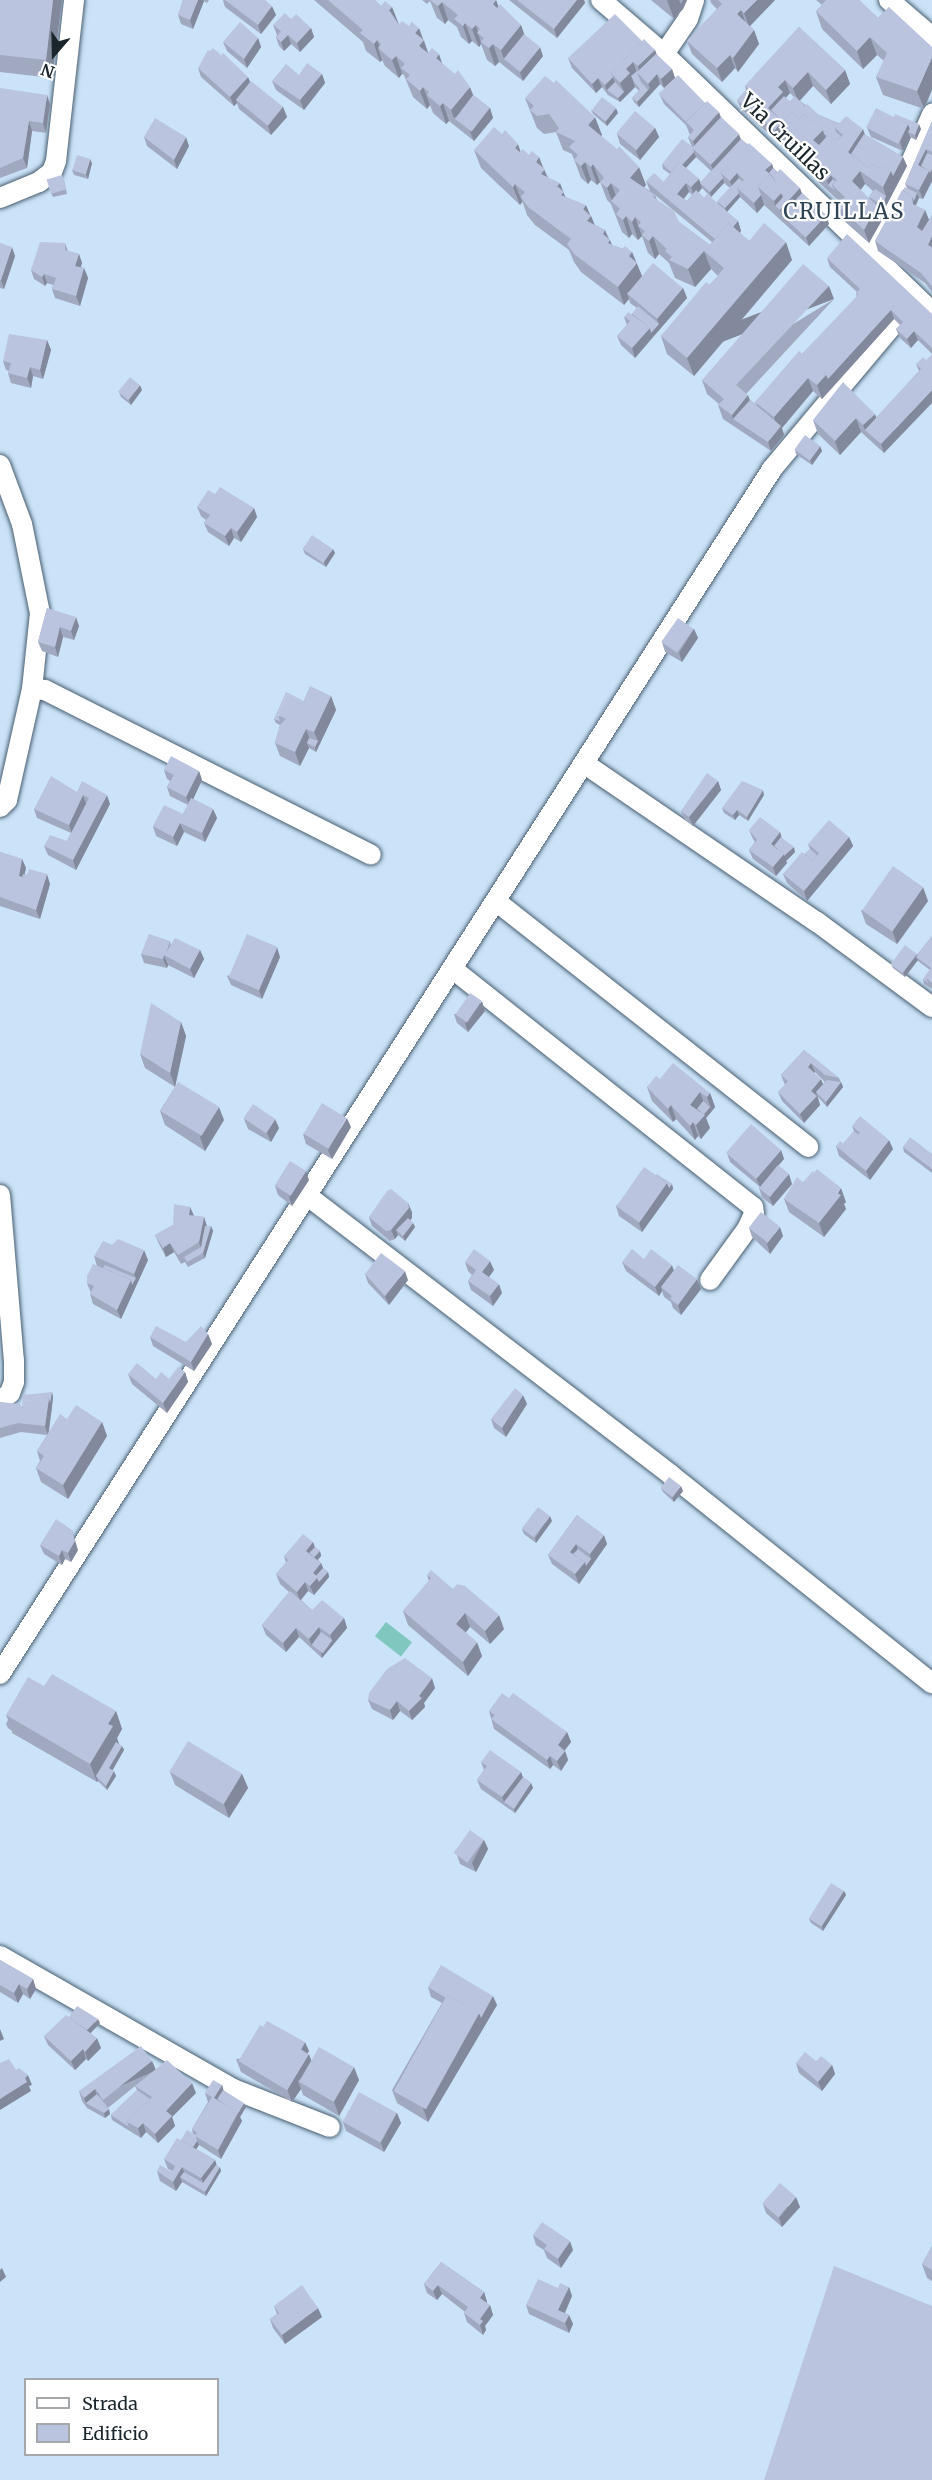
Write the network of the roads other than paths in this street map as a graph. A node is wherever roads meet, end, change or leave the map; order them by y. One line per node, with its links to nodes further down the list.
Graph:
1 (74, 0): 8 (street)
2 (601, 0): 6 (street, Via Cruillas)
3 (694, 0): 6 (street)
4 (890, 0): 5 (street)
5 (932, 37)
6 (664, 54): 9 (street, Via Cruillas)
7 (932, 114): 9 (street)
8 (0, 198)
9 (871, 253): 10 (street, Via Cruillas)
10 (932, 312)
11 (896, 321): 14 (street)
12 (0, 465): 13 (street)
13 (32, 689): 15 (street); 16 (street)
14 (585, 764): 17 (street); 19 (street)
15 (0, 807)
16 (371, 855)
17 (497, 902): 18 (street); 20 (street)
18 (454, 970): 22 (street); 23 (street)
19 (932, 1006)
20 (808, 1148)
21 (0, 1195): 24 (street)
22 (309, 1197): 25 (street); 26 (street)
23 (710, 1280)
24 (0, 1401)
25 (0, 1674)
26 (932, 1683)
27 (0, 1956): 28 (street)
28 (330, 2127)

